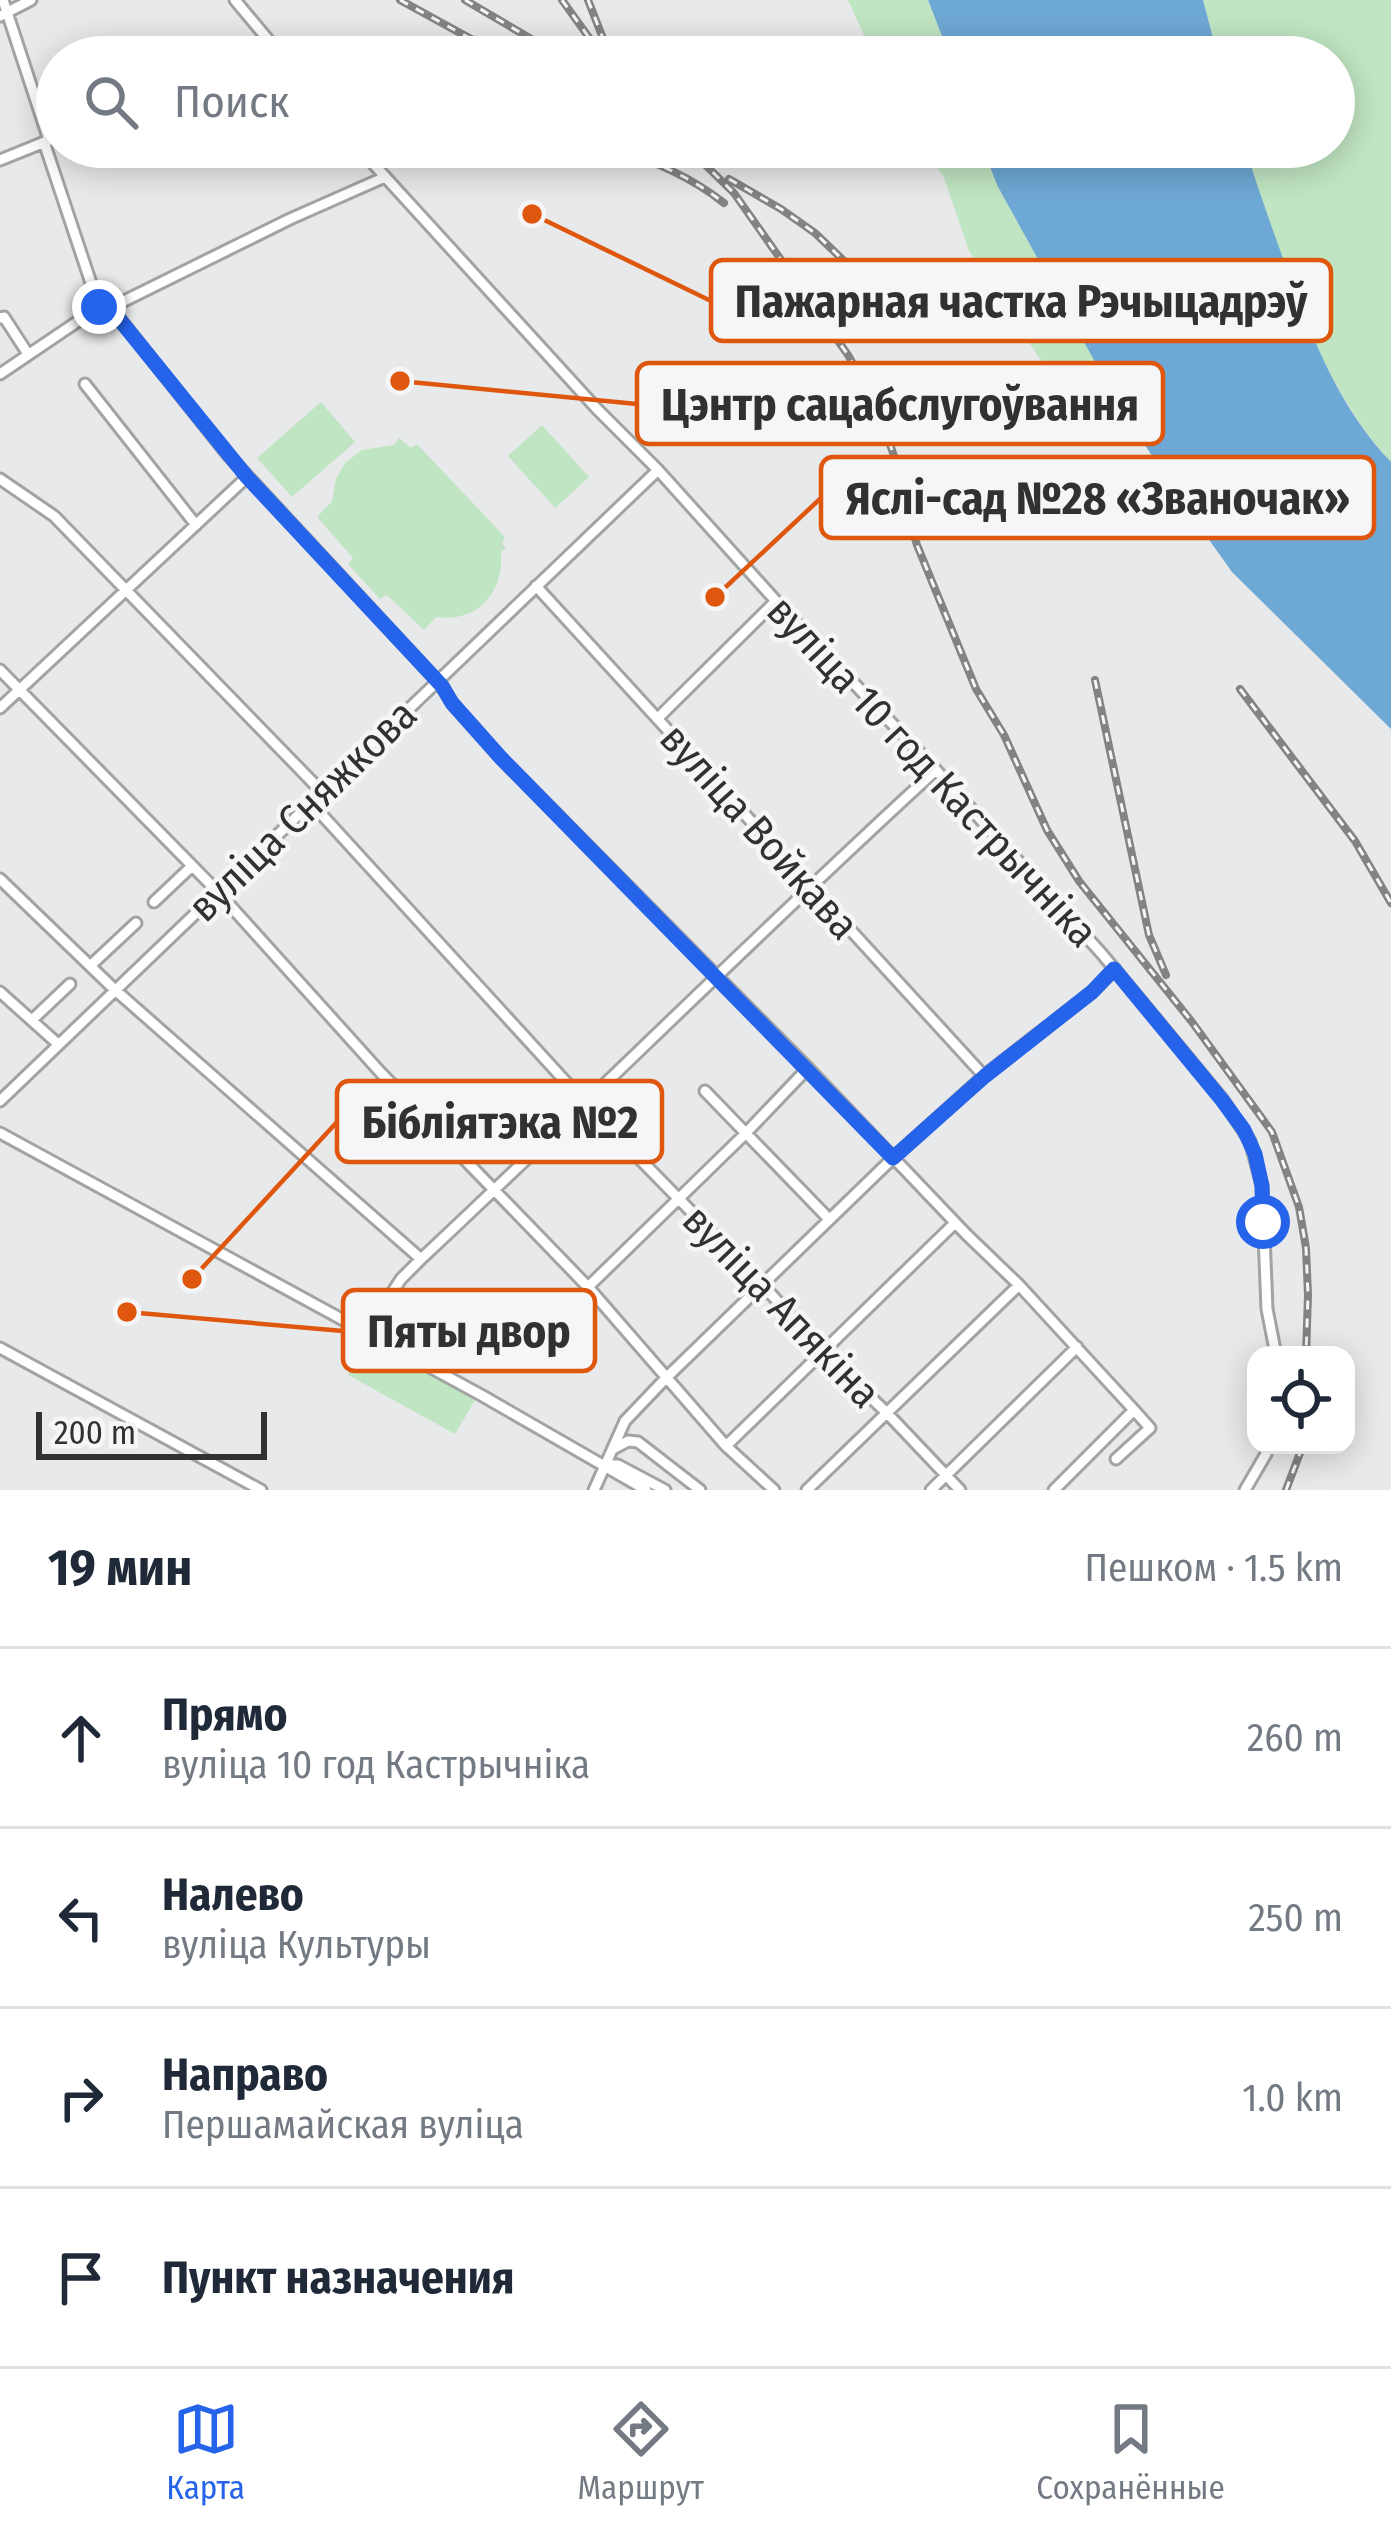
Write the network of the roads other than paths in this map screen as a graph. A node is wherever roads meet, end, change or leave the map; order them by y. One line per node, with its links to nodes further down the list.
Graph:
1 (3, 0): 4 (street)
2 (31, 0): 4 (street)
3 (235, 0): 5 (street)
4 (4, 14): 6 (street)
5 (265, 36)
6 (36, 102)
7 (36, 146): 8 (street)
8 (0, 160)
9 (58, 168): 12 (street)
10 (377, 168): 11 (street, вуліца 10 год Кастрычніка)
11 (385, 177): 12 (street); 17 (street, вуліца 10 год Кастрычніка)
12 (99, 307): 14 (street); 18 (street)
13 (0, 319): 14 (street)
14 (28, 354): 15 (street)
15 (0, 374)
16 (85, 384): 20 (street)
17 (658, 470): 21 (street, вуліца Сняжкова); 23 (street, вуліца 10 год Кастрычніка)
18 (247, 477): 20 (street); 25 (street)
19 (0, 479): 22 (street)
20 (196, 525): 22 (street)
21 (536, 586): 25 (street, вуліца Сняжкова); 28 (street, вуліца Войкава)
22 (126, 590): 26 (street); 30 (street)
23 (776, 602): 28 (street); 29 (street, вуліца 10 год Кастрычніка)
24 (0, 670): 26 (street)
25 (436, 681): 30 (street, вуліца Сняжкова); 40 (street)
26 (20, 690): 27 (street); 32 (street)
27 (0, 708)
28 (658, 718): 34 (street, вуліца Войкава)
29 (936, 770): 34 (street); 39 (street, вуліца 10 год Кастрычніка)
30 (323, 793): 31 (street, вуліца Сняжкова)
31 (312, 804): 35 (street, вуліца Сняжкова); 50 (street, вуліца Апякіна)
32 (192, 866): 35 (street); 36 (street)
33 (0, 879): 38 (street)
34 (809, 886): 40 (street); 47 (street, вуліца Войкава)
35 (218, 892): 42 (street, вуліца Сняжкова); 54 (street)
36 (154, 902)
37 (136, 923): 38 (street)
38 (90, 966): 42 (street)
39 (1114, 969): 47 (street); 63 (street, вуліца 10 год Кастрычніка)
40 (715, 976): 46 (street); 50 (street)
41 (70, 984): 44 (street)
42 (114, 989): 45 (street, вуліца Сняжкова); 58 (street)
43 (0, 992): 44 (street)
44 (32, 1020): 45 (street)
45 (58, 1044): 49 (street, вуліца Сняжкова)
46 (808, 1068): 52 (street); 53 (street)
47 (985, 1076): 53 (street)
48 (705, 1091): 52 (street)
49 (0, 1101)
50 (586, 1104): 54 (street); 55 (street, вуліца Апякіна)
51 (0, 1133): 62 (street)
52 (745, 1134): 55 (street); 56 (street)
53 (893, 1158): 56 (street); 57 (street)
54 (494, 1190): 58 (street); 61 (street)
55 (677, 1199): 59 (street, вуліца Апякіна); 61 (street)
56 (828, 1218): 59 (street)
57 (955, 1223): 60 (street); 66 (street)
58 (422, 1259): 62 (street)
59 (762, 1284): 66 (street, вуліца Апякіна); 67 (street)
60 (1019, 1285): 64 (street); 69 (street)
61 (588, 1287): 67 (street)
62 (366, 1333): 74 (street)
63 (1274, 1346)
64 (1077, 1347): 68 (street); 75 (street)
65 (0, 1348): 76 (street)
66 (823, 1352): 69 (street, вуліца Апякіна); 70 (street)
67 (666, 1378): 70 (street); 71 (street)
68 (1134, 1410): 73 (street); 85 (street)
69 (886, 1412): 75 (street, вуліца Апякіна); 82 (street)
70 (726, 1446): 81 (street)
71 (613, 1449): 74 (street); 80 (street)
72 (1263, 1454): 86 (street)
73 (1116, 1459)
74 (605, 1465): 77 (street); 78 (street); 79 (street)
75 (946, 1475): 83 (street); 84 (street, вуліца Апякіна)
76 (261, 1490)
77 (594, 1490)
78 (646, 1490)
79 (665, 1490)
80 (700, 1490)
81 (774, 1490)
82 (807, 1490)
83 (931, 1490)
84 (960, 1490)
85 (1054, 1490)
86 (1245, 1490)

